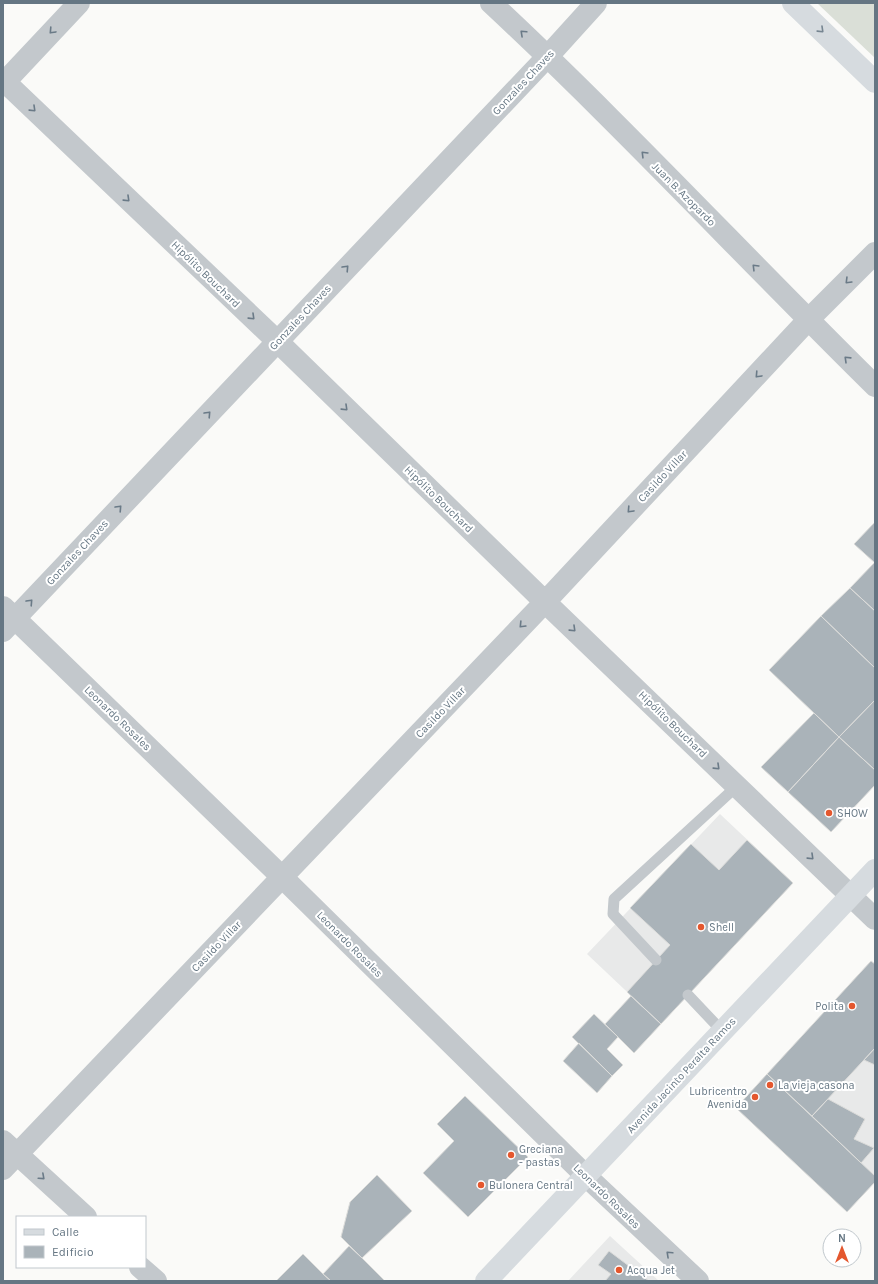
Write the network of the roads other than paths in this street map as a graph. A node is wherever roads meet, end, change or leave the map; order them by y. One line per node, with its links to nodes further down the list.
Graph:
1 (79, 3): 6 (street, one-way to 6)
2 (491, 3): 5 (street, Juan B. Azopardo, one-way to 2)
3 (596, 3): 5 (street, Gonzales Chaves)
4 (793, 3): 7 (main road, one-way to 7)
5 (548, 56): 9 (street, Juan B. Azopardo, one-way to 5); 10 (street, Gonzales Chaves, one-way to 5)
6 (4, 82): 10 (street, Hipólito Bouchard, one-way to 10)
7 (875, 82)
8 (875, 253): 9 (street, Casildo Villar, one-way to 9)
9 (808, 320): 11 (street, Juan B. Azopardo, one-way to 9); 12 (street, Casildo Villar, one-way to 12)
10 (277, 341): 12 (street, Hipólito Bouchard, one-way to 12); 13 (street, Gonzales Chaves, one-way to 10)
11 (875, 386)
12 (545, 602): 14 (street, Hipólito Bouchard, one-way to 14); 16 (street, Casildo Villar, one-way to 16)
13 (7, 619): 16 (street, Leonardo Rosales)
14 (737, 786): 17 (street, Hipólito Bouchard, one-way to 17); 19 (lane)
15 (875, 870): 17 (main road, Avenida Jacinto Peralta Ramos)
16 (282, 877): 22 (street, Casildo Villar); 23 (street, Leonardo Rosales)
17 (851, 895): 18 (street, Hipólito Bouchard); 21 (main road, Avenida Jacinto Peralta Ramos)
18 (875, 919)
19 (656, 960)
20 (688, 995): 21 (lane)
21 (722, 1031): 23 (main road, Avenida Jacinto Peralta Ramos)
22 (8, 1155): 24 (street, one-way to 24)
23 (586, 1176): 27 (main road, Avenida Jacinto Peralta Ramos); 28 (street, Leonardo Rosales, one-way to 23)
24 (85, 1216)
25 (141, 1268): 26 (street)
26 (156, 1281)
27 (486, 1281)
28 (698, 1281)

